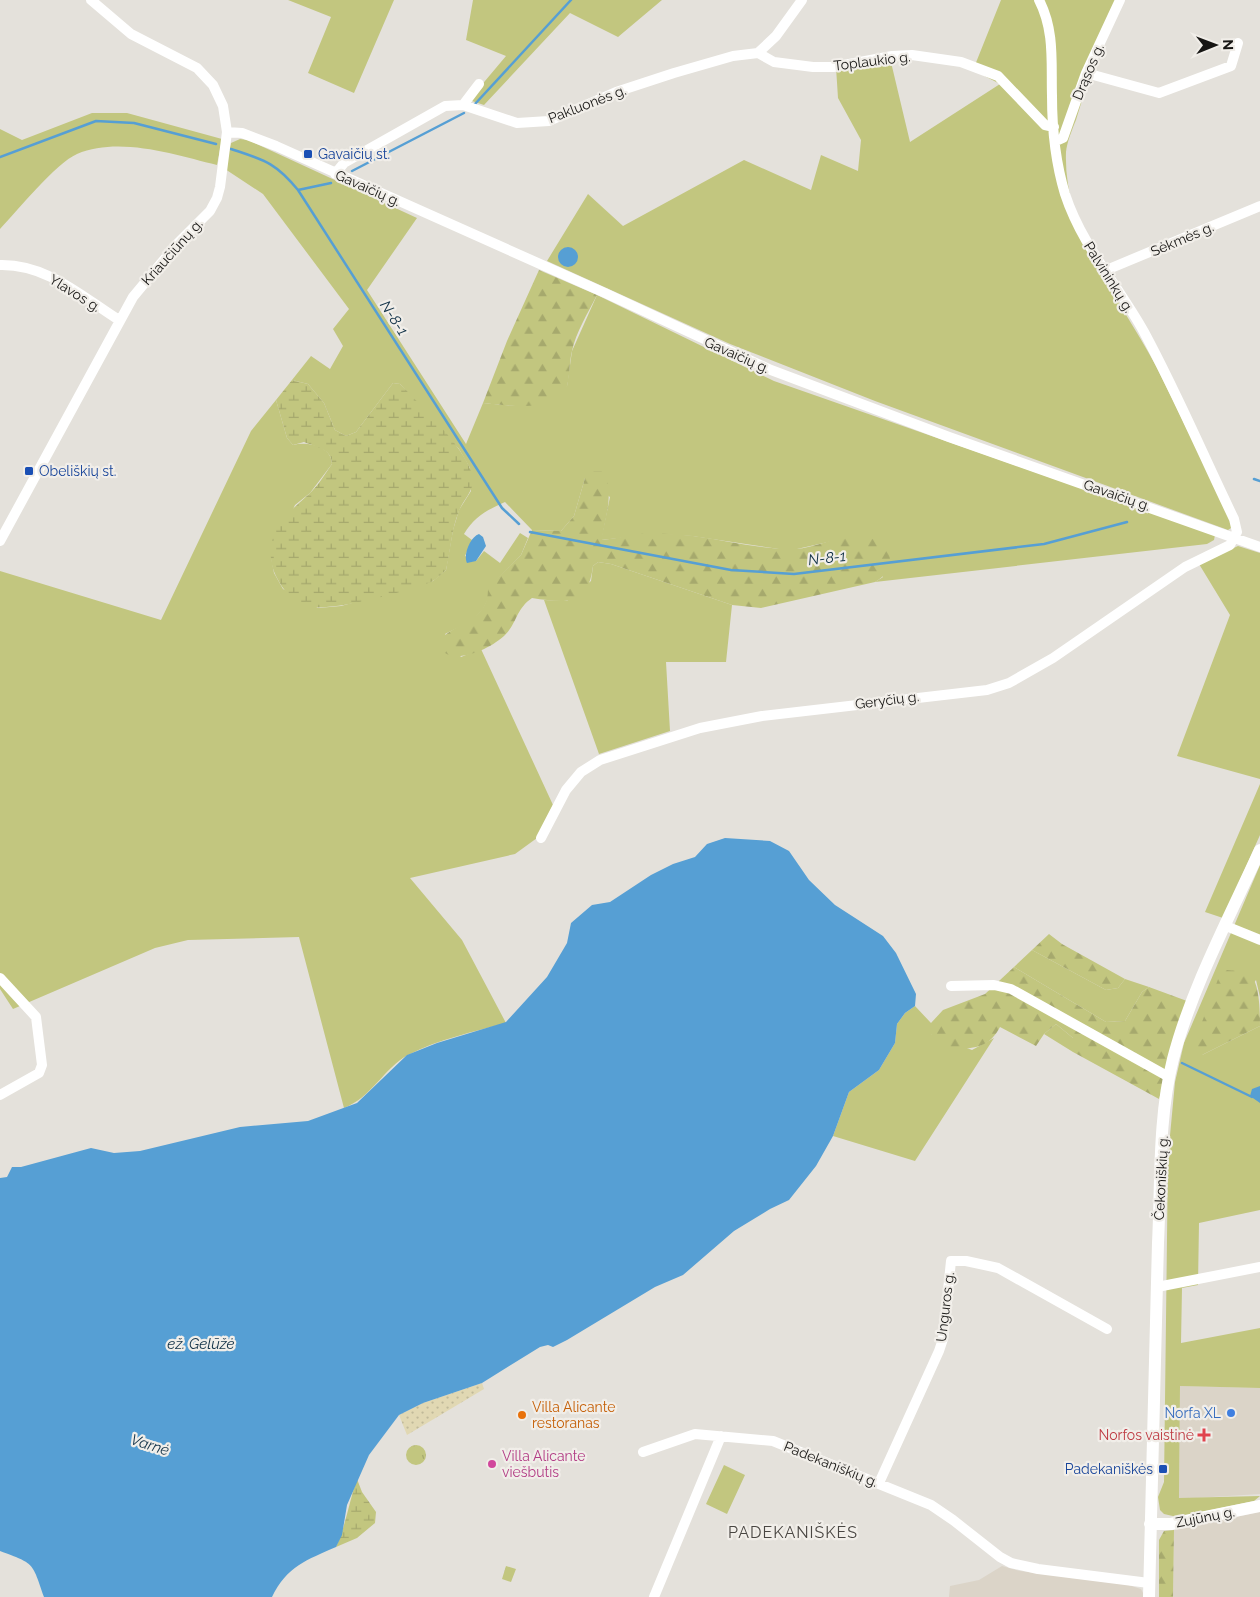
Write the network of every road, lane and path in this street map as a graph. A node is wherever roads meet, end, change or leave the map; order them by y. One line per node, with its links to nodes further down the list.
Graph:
1 (92, 0): 11 (street, Kriaučiūnų g.)
2 (802, 0): 6 (street)
3 (1039, 0): 10 (street, Palvininkų g.)
4 (1120, 0): 7 (street, Drąsos g.)
5 (1238, 43): 7 (street)
6 (758, 53): 9 (street, Pakluonės g.); 10 (street, Toplaukio g.)
7 (1086, 73): 12 (street, Drąsos g.)
8 (479, 84): 9 (street)
9 (463, 105): 13 (street, Pakluonės g.)
10 (1054, 127): 12 (street, Palvininkų g.)
11 (227, 132): 13 (street, Gavaičių g.); 17 (street, Kriaučiūnų g.)
12 (1056, 141): 16 (street, Palvininkų g.)
13 (335, 174): 18 (street, Gavaičių g.)
14 (1260, 206): 16 (street, Sėkmės g.)
15 (0, 266): 17 (street, Ylavos g.)
16 (1104, 271): 18 (street, Palvininkų g.)
17 (119, 320): 19 (street, Kriaučiūnų g.)
18 (1236, 538): 20 (street, Gavaičių g.); 21 (street, Geryčių g.)
19 (0, 540)
20 (1260, 547)
21 (541, 838)
22 (1260, 850): 23 (main road, Čekoniškių g.)
23 (1226, 926): 24 (street); 27 (main road, Čekoniškių g.)
24 (1260, 940)
25 (0, 978): 28 (street)
26 (951, 986): 27 (street)
27 (1169, 1077): 30 (main road, Čekoniškių g.)
28 (0, 1095)
29 (1260, 1267): 30 (street)
30 (1157, 1287): 36 (main road, Čekoniškių g.)
31 (1107, 1329): 34 (street, Unguros g.)
32 (721, 1436): 33 (street, Padekaniškių g.); 34 (street, Padekaniškių g.); 38 (street)
33 (643, 1452)
34 (879, 1483): 37 (street, Padekaniškių g.)
35 (1260, 1506): 36 (main road, Zujūnų g.)
36 (1150, 1524): 37 (main road, Čekoniškių g.)
37 (1149, 1583): 39 (main road, Čekoniškių g.)
38 (654, 1597)
39 (1149, 1597)

